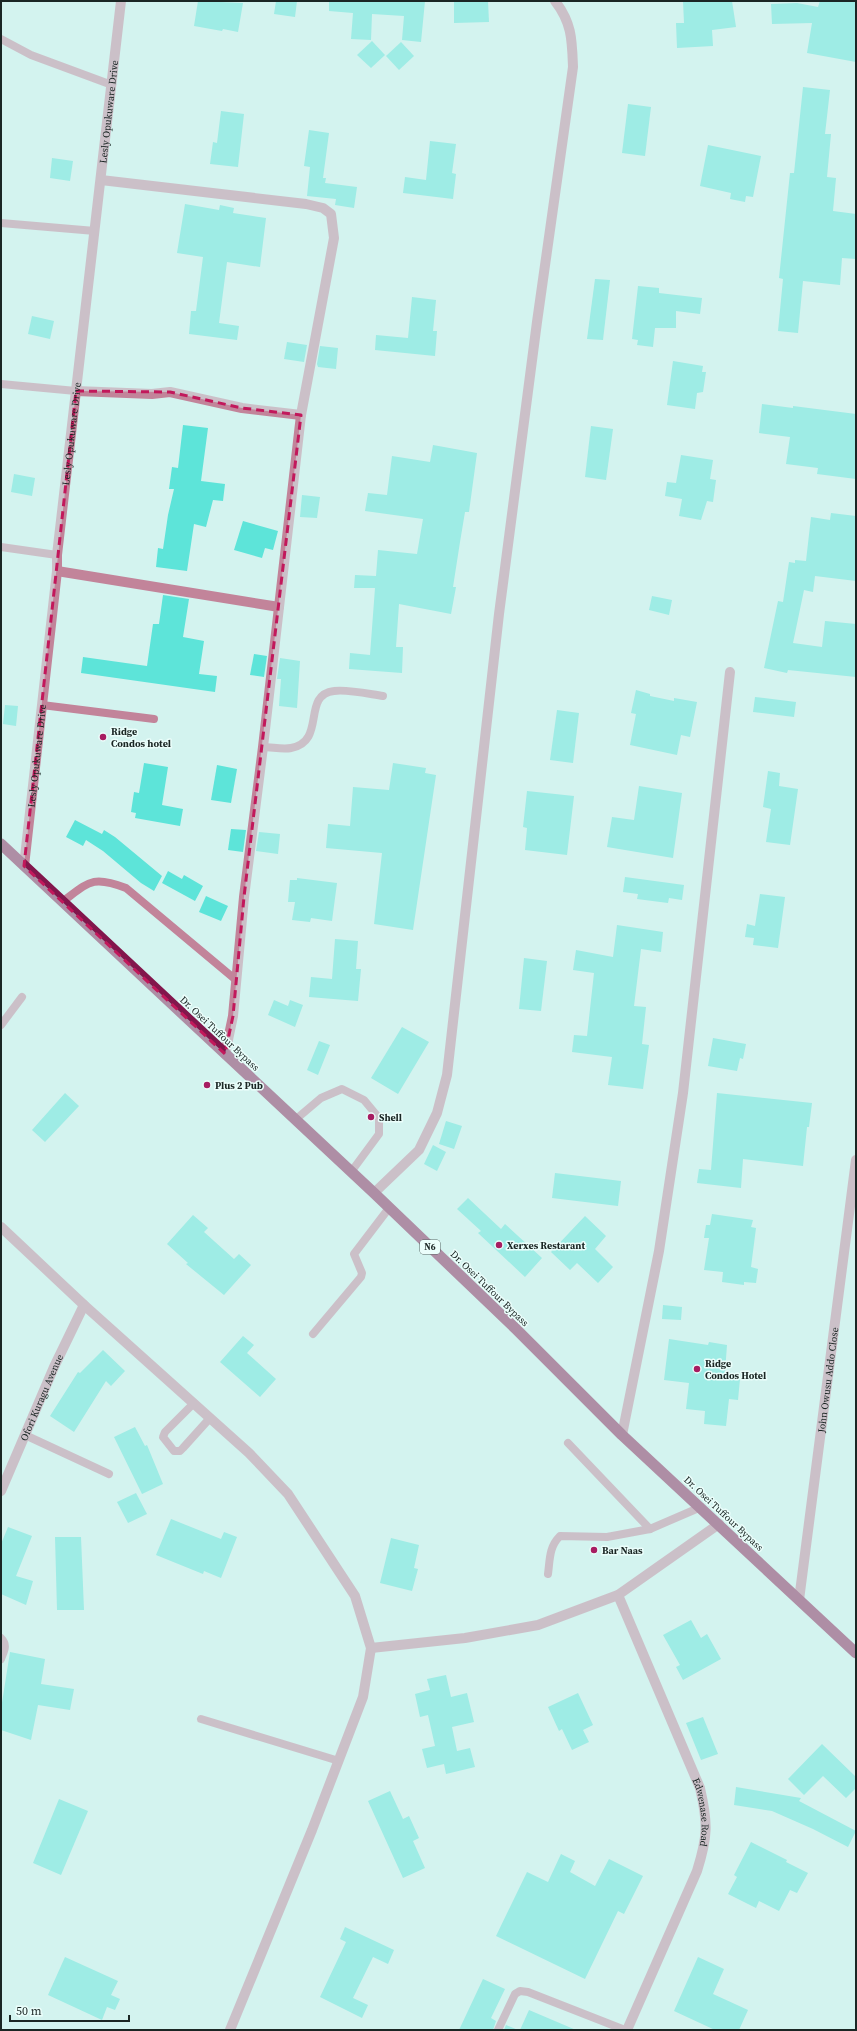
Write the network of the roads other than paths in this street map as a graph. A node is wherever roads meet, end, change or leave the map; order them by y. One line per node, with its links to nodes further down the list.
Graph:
1 (121, 1): 4 (street, Lesly Opukuware Drive)
2 (555, 1): 30 (street)
3 (1, 39): 4 (lane)
4 (112, 85): 5 (street, Lesly Opukuware Drive)
5 (101, 180): 7 (street, Lesly Opukuware Drive); 10 (street)
6 (1, 223): 7 (lane)
7 (95, 231): 9 (street, Lesly Opukuware Drive)
8 (1, 384): 9 (lane)
9 (76, 391): 10 (street); 12 (street, Lesly Opukuware Drive)
10 (301, 415): 14 (street)
11 (1, 548): 12 (lane)
12 (57, 555): 13 (street, Lesly Opukuware Drive)
13 (57, 571): 14 (street); 17 (street, Lesly Opukuware Drive)
14 (279, 607): 19 (street)
15 (730, 672): 38 (street)
16 (383, 696): 19 (lane)
17 (42, 705): 18 (lane); 21 (street, Lesly Opukuware Drive)
18 (154, 719)
19 (263, 747): 23 (street)
20 (1, 845): 21 (highway, Dr. Osei Tuffour Bypass / N6)
21 (24, 866): 22 (highway, Dr. Osei Tuffour Bypass / N6)
22 (62, 902): 23 (lane); 26 (highway, Dr. Osei Tuffour Bypass / N6)
23 (236, 980): 26 (street)
24 (22, 997): 25 (lane)
25 (1, 1025)
26 (225, 1054): 27 (highway, Dr. Osei Tuffour Bypass / N6)
27 (295, 1120): 29 (highway, Dr. Osei Tuffour Bypass / N6); 29 (lane)
28 (856, 1160): 47 (street, John Owusu Addo Close)
29 (351, 1172): 30 (highway, Dr. Osei Tuffour Bypass / N6)
30 (374, 1194): 31 (highway, Dr. Osei Tuffour Bypass / N6)
31 (389, 1208): 34 (lane); 38 (highway, Dr. Osei Tuffour Bypass / N6)
32 (1, 1227): 33 (street)
33 (84, 1305): 35 (street); 37 (street, Ofori Kuragu Avenue)
34 (313, 1334)
35 (194, 1403): 36 (street); 36 (lane)
36 (210, 1418): 49 (street)
37 (25, 1435): 40 (lane); 41 (street, Ofori Kuragu Avenue)
38 (622, 1435): 42 (highway, Dr. Osei Tuffour Bypass / N6)
39 (568, 1443): 44 (lane)
40 (109, 1474)
41 (1, 1491)
42 (701, 1507): 43 (highway, Dr. Osei Tuffour Bypass / N6); 44 (lane)
43 (719, 1524): 46 (street); 47 (highway, Dr. Osei Tuffour Bypass / N6)
44 (650, 1529): 45 (lane)
45 (548, 1574)
46 (618, 1595): 49 (street); 56 (street, Edwenase Road)
47 (799, 1600): 50 (highway, Dr. Osei Tuffour Bypass / N6)
48 (1, 1638): 51 (lane)
49 (371, 1648): 53 (street)
50 (856, 1653)
51 (1, 1659)
52 (201, 1719): 53 (lane)
53 (339, 1761): 54 (street)
54 (230, 2030)
55 (498, 2030): 56 (lane)
56 (626, 2030)

